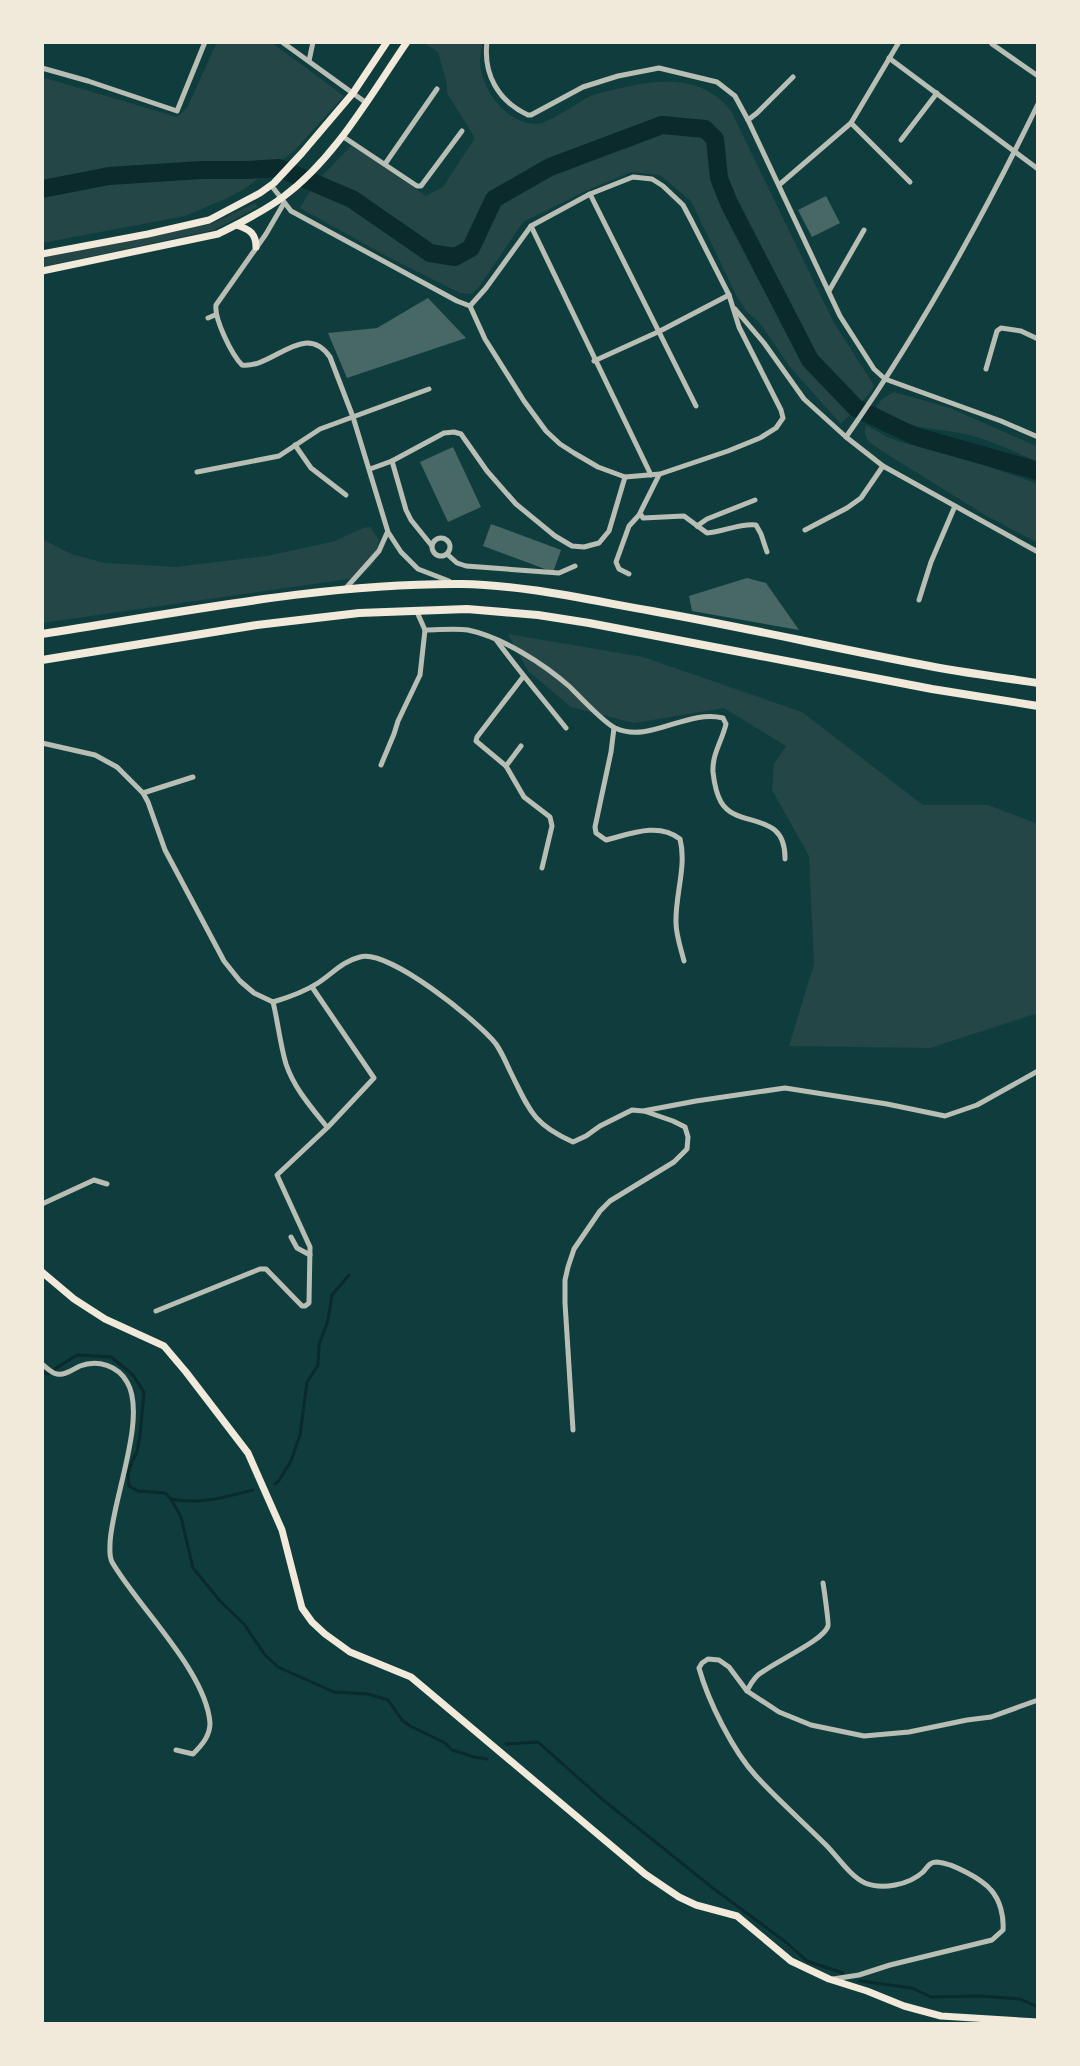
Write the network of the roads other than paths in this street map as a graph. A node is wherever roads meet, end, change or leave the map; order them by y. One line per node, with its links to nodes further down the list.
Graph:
1 (205, 42): 11 (street)
2 (282, 42): 10 (street)
3 (313, 42): 10 (street)
4 (387, 42): 15 (main road)
5 (407, 42): 17 (main road)
6 (487, 42): 19 (street)
7 (899, 42): 9 (street)
8 (992, 44): 12 (street)
9 (889, 58): 16 (street); 20 (street)
10 (309, 61): 15 (street)
11 (42, 68)
12 (1038, 76)
13 (793, 77): 19 (street)
14 (437, 89): 25 (street)
15 (353, 93): 17 (street); 28 (main road)
16 (937, 93): 23 (street); 24 (street)
17 (365, 102): 22 (main road)
18 (1038, 104): 24 (street)
19 (748, 120): 29 (street)
20 (851, 123): 27 (street); 29 (street)
21 (462, 131): 25 (street)
22 (342, 136): 25 (street); 31 (main road)
23 (901, 140)
24 (1015, 151): 26 (street); 48 (street)
25 (385, 164)
26 (1038, 169)
27 (910, 182)
28 (272, 184): 31 (street); 36 (main road)
29 (779, 185): 38 (street)
30 (590, 194): 33 (street); 39 (street); 44 (street)
31 (283, 199): 32 (main road); 35 (street); 40 (street)
32 (236, 225): 35 (main road); 37 (main road)
33 (531, 226): 40 (street); 46 (street)
34 (864, 230): 38 (street)
35 (256, 247): 42 (street)
36 (42, 254)
37 (42, 271)
38 (829, 291): 48 (street)
39 (729, 295): 41 (street); 44 (street)
40 (470, 306): 61 (street)
41 (733, 306): 52 (street); 59 (street)
42 (215, 315): 43 (street); 51 (street)
43 (208, 318)
44 (660, 331): 46 (street); 50 (street)
45 (1038, 339): 47 (street)
46 (594, 361): 60 (street)
47 (986, 369)
48 (885, 379): 52 (street); 53 (street)
49 (429, 389): 51 (street)
50 (696, 406)
51 (353, 417): 54 (street); 57 (street)
52 (846, 437): 56 (street)
53 (1038, 437)
54 (295, 445): 58 (street); 62 (street)
55 (392, 461): 57 (street); 61 (street); 69 (street)
56 (883, 466): 64 (street); 67 (street)
57 (370, 469): 68 (street)
58 (197, 472)
59 (660, 474): 60 (street); 65 (street)
60 (651, 475): 61 (street)
61 (625, 477)
62 (346, 495)
63 (755, 500): 66 (street)
64 (955, 506): 71 (street); 77 (street)
65 (640, 513): 66 (street); 74 (street)
66 (697, 526): 70 (street)
67 (805, 530)
68 (388, 532): 75 (street); 76 (street)
69 (432, 546): 72 (street); 72 (street)
70 (767, 552)
71 (1038, 552)
72 (447, 554): 73 (street)
73 (575, 566)
74 (629, 574)
75 (462, 584): 76 (highway); 84 (highway)
76 (344, 590): 80 (highway)
77 (919, 600)
78 (417, 611): 79 (street); 82 (highway); 85 (highway)
79 (425, 630): 81 (street); 90 (street)
80 (42, 634)
81 (497, 640): 83 (street); 87 (street)
82 (42, 660)
83 (523, 677): 86 (street); 91 (street)
84 (1038, 683)
85 (1038, 706)
86 (566, 728)
87 (614, 728): 94 (street); 96 (street)
88 (42, 743): 93 (street)
89 (521, 746): 91 (street)
90 (381, 765)
91 (506, 766): 95 (street)
92 (193, 777): 93 (street)
93 (143, 793): 98 (street)
94 (785, 859)
95 (542, 868)
96 (684, 961)
97 (312, 987): 98 (street); 100 (street); 101 (street)
98 (273, 1002): 101 (street)
99 (1038, 1071): 100 (street)
100 (643, 1111): 109 (street)
101 (328, 1127): 105 (street)
102 (107, 1184): 103 (street)
103 (42, 1204)
104 (291, 1237): 105 (street)
105 (311, 1255): 107 (street)
106 (42, 1272): 114 (main road)
107 (156, 1311)
108 (42, 1364): 113 (street)
109 (573, 1430)
110 (823, 1583): 111 (street)
111 (747, 1691): 112 (street); 114 (street)
112 (1038, 1700)
113 (176, 1750)
114 (829, 1979): 115 (main road)
115 (1038, 2022)

